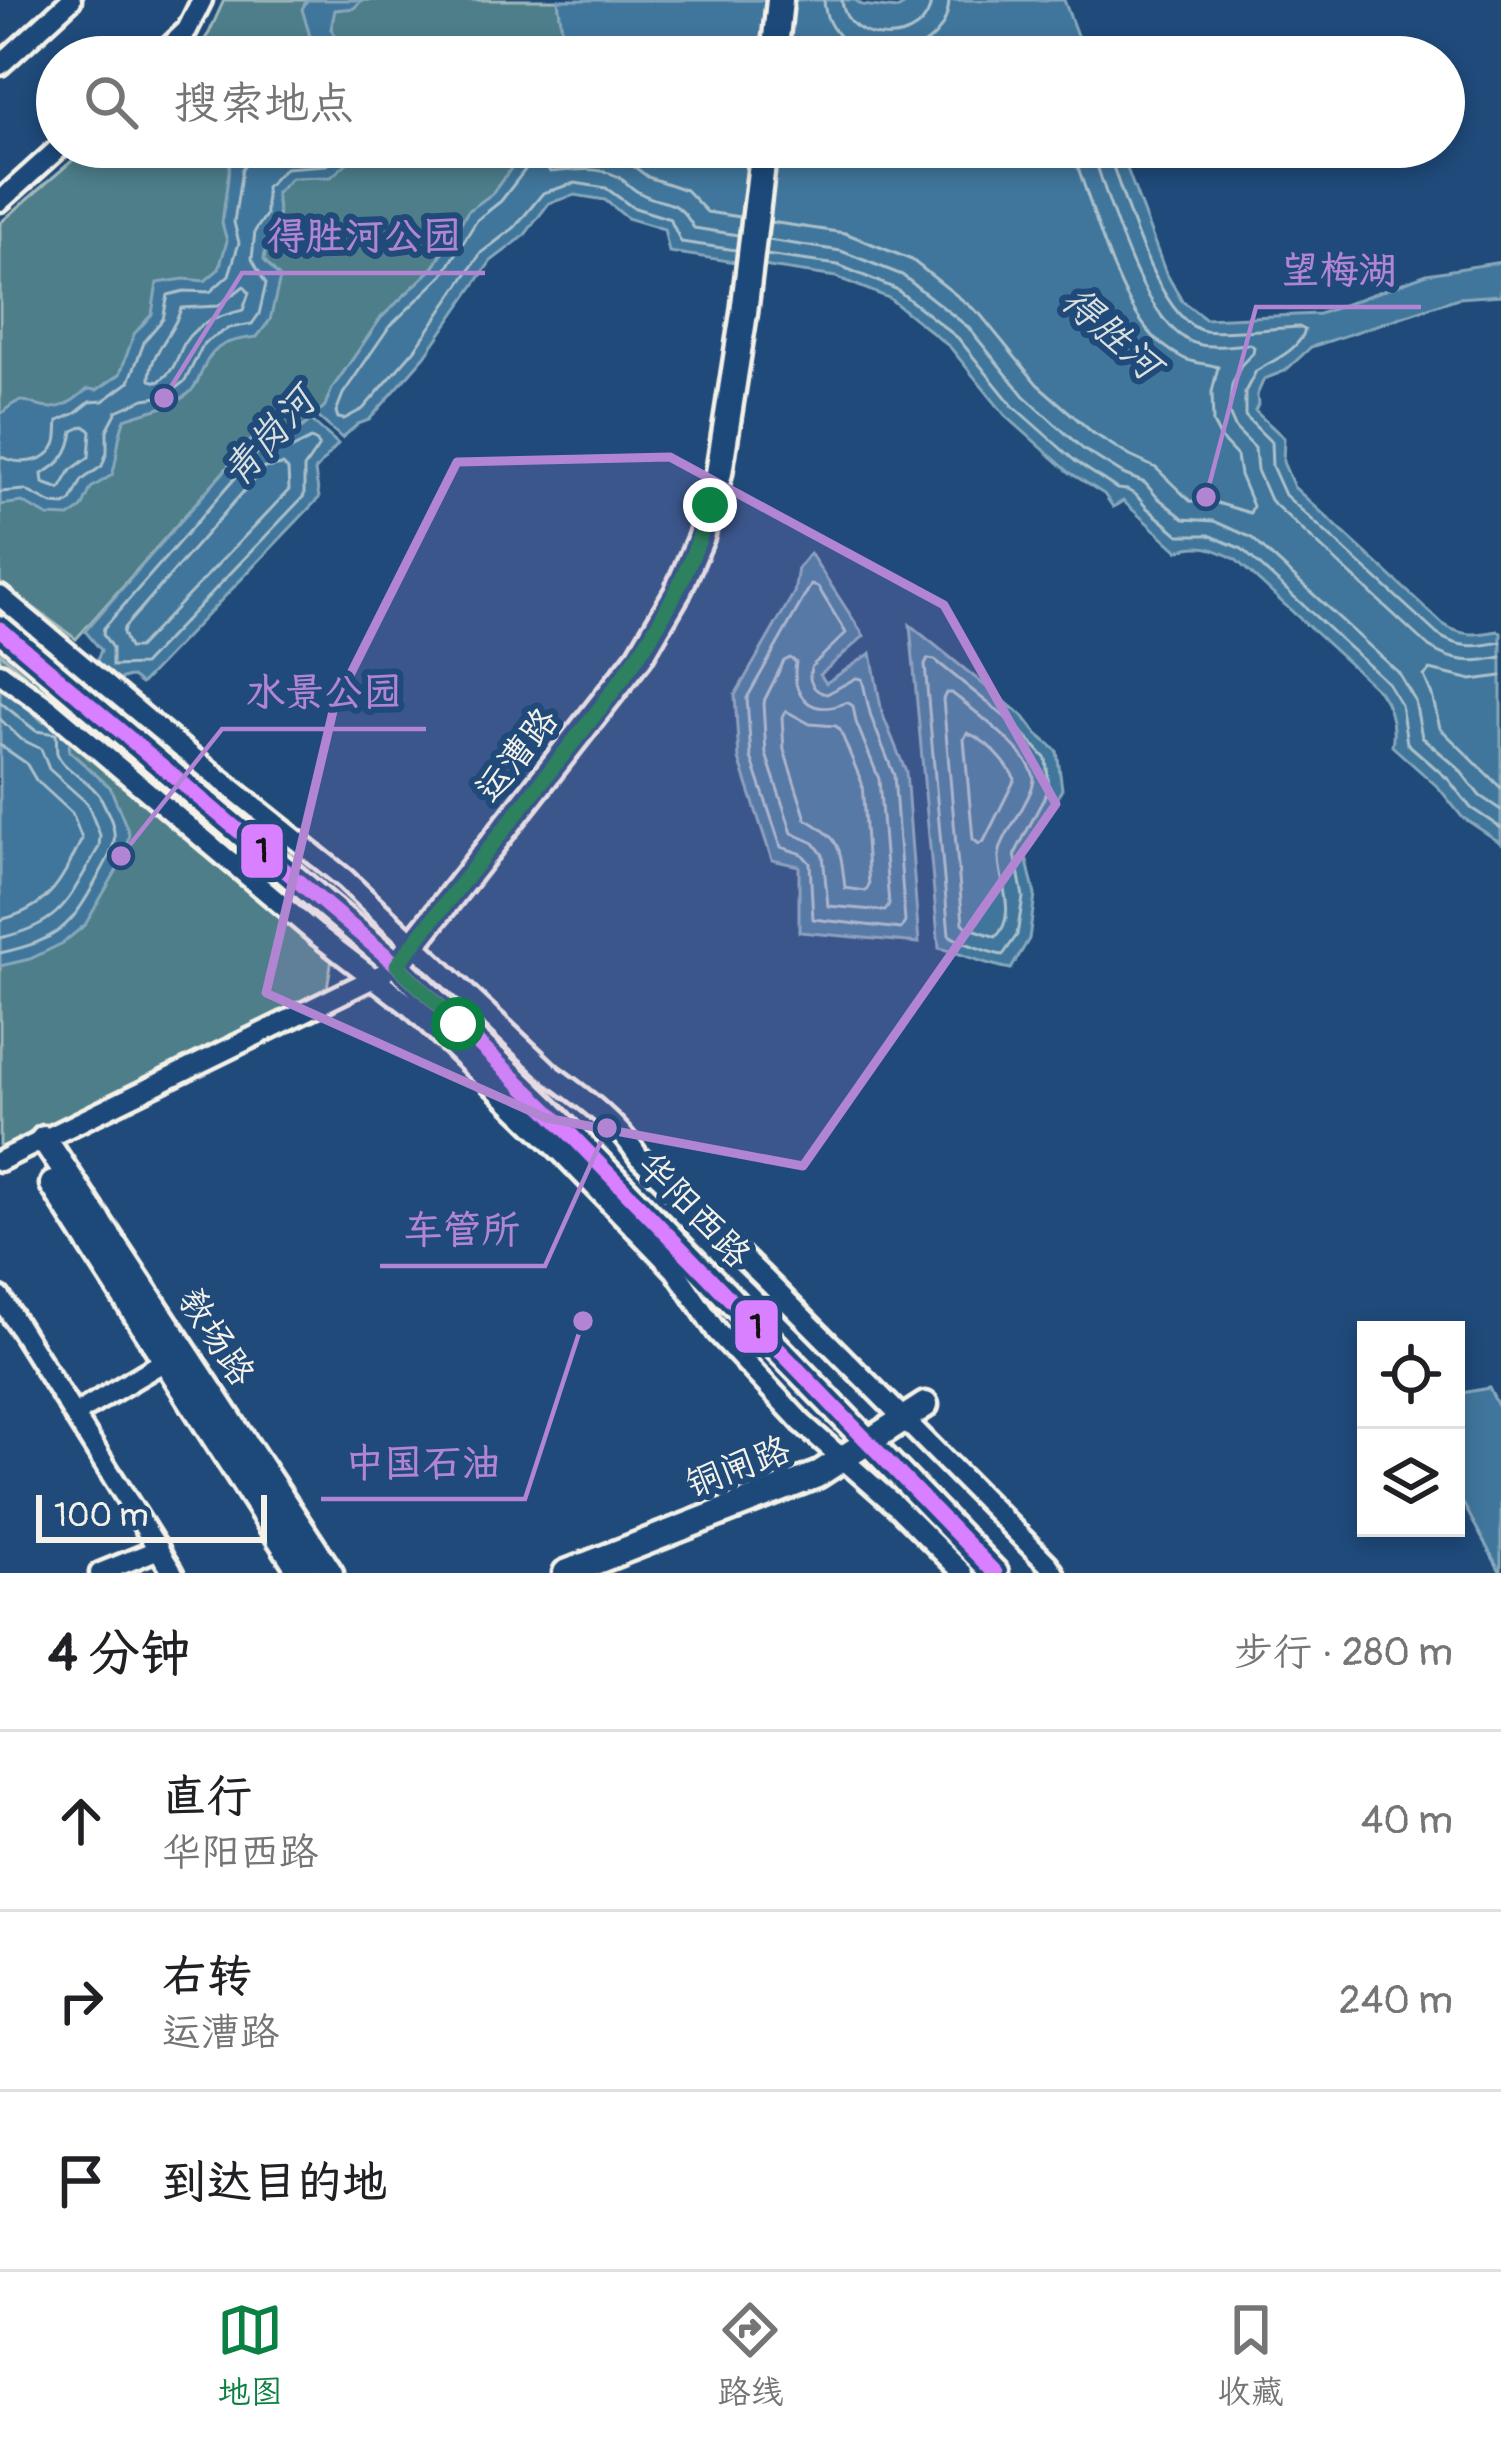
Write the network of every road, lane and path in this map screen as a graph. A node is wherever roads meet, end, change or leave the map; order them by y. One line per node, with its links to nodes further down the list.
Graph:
1 (71, 0): 6 (street)
2 (202, 0): 4 (street)
3 (780, 0): 5 (main road)
4 (181, 36)
5 (776, 36)
6 (0, 65)
7 (37, 168): 9 (street)
8 (761, 168): 14 (main road, 运漕路)
9 (0, 201)
10 (0, 596): 13 (street)
11 (0, 629): 13 (main road, 华阳西路)
12 (0, 673): 15 (street)
13 (78, 679): 14 (main road, 华阳西路); 20 (street)
14 (397, 965): 15 (street, 运漕路); 22 (main road, 华阳西路)
15 (374, 979): 16 (street, 运漕路); 23 (street)
16 (37, 1143): 17 (street, 运漕路); 19 (main road, 教场路)
17 (0, 1161)
18 (0, 1297): 21 (street)
19 (174, 1356): 21 (street); 27 (main road, 教场路); 28 (main road, 教场路)
20 (915, 1412): 22 (main road, 铜闸路); 32 (street)
21 (74, 1414): 24 (street)
22 (869, 1441): 23 (main road, 铜闸路); 31 (main road, 华阳西路)
23 (842, 1459): 29 (main road, 铜闸路); 30 (street)
24 (159, 1549): 25 (street); 26 (street)
25 (100, 1573)
26 (172, 1573)
27 (302, 1573)
28 (330, 1573)
29 (566, 1573)
30 (963, 1573)
31 (995, 1573)
32 (1054, 1573)

